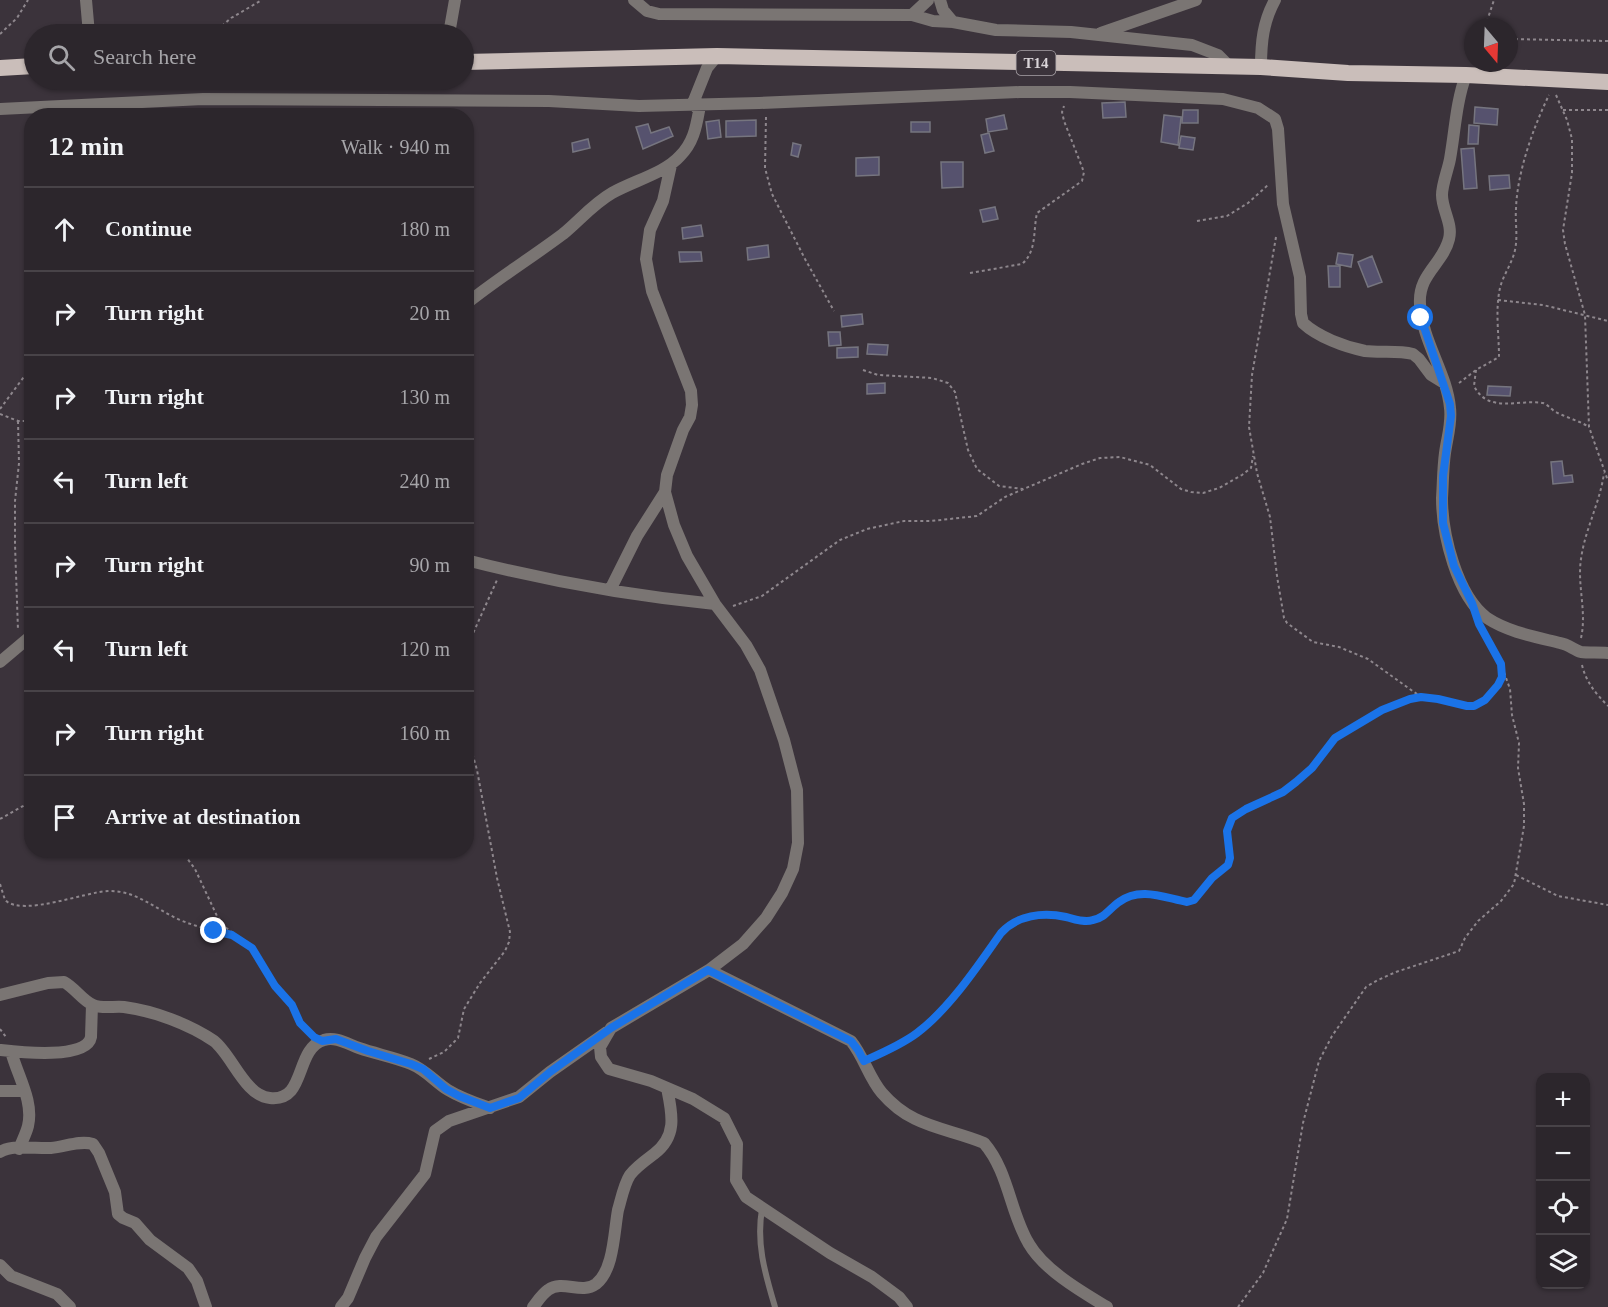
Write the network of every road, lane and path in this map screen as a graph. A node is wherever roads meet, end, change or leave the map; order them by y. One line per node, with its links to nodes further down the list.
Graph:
1 (28, 0): 17 (path)
2 (86, 0): 14 (street)
3 (262, 0): 15 (path)
4 (456, 0): 16 (street)
5 (634, 0): 11 (street)
6 (928, 0): 11 (street)
7 (940, 0): 13 (street)
8 (1196, 0): 18 (street)
9 (1275, 0): 25 (street)
10 (1494, 0): 12 (path)
11 (912, 15): 13 (street)
12 (1488, 18)
13 (953, 22): 18 (street)
14 (88, 24)
15 (224, 24)
16 (451, 24)
17 (0, 34)
18 (1098, 34): 24 (street)
19 (1518, 39): 20 (path)
20 (1608, 41)
21 (717, 56): 22 (highway, T14); 24 (highway, T14); 30 (street)
22 (474, 62)
23 (24, 67): 26 (highway)
24 (1230, 67): 25 (highway, T14)
25 (1262, 67): 27 (highway, T14)
26 (0, 68)
27 (1466, 75): 28 (highway, T14); 50 (street)
28 (1608, 82)
29 (1070, 92): 31 (street); 38 (street); 41 (path)
30 (693, 103): 31 (street); 32 (street); 37 (street)
31 (759, 104): 44 (path)
32 (35, 108)
33 (24, 109): 34 (street)
34 (0, 110)
35 (1563, 110): 36 (path); 43 (path); 45 (path)
36 (1608, 110)
37 (671, 165): 42 (street); 60 (street)
38 (1281, 169): 39 (path); 50 (street)
39 (1197, 221)
40 (1276, 236): 56 (path)
41 (969, 273)
42 (474, 298)
43 (1498, 300): 45 (path); 48 (path)
44 (834, 311)
45 (1585, 315): 46 (path); 55 (path)
46 (1608, 321)
47 (863, 370): 59 (path)
48 (1476, 370): 50 (path); 55 (path)
49 (24, 377): 51 (path)
50 (1446, 389): 64 (street)
51 (0, 409)
52 (0, 414): 53 (path)
53 (18, 421): 54 (path); 68 (path)
54 (24, 421)
55 (1588, 426): 57 (path)
56 (1253, 456): 59 (path); 73 (path)
57 (1604, 473): 58 (path); 69 (path)
58 (1608, 481)
59 (1023, 489): 65 (path)
60 (665, 492): 63 (street); 65 (street)
61 (474, 562): 62 (street)
62 (503, 569): 63 (street); 66 (path)
63 (610, 590): 65 (street)
64 (1472, 603): 69 (street); 72 (path)
65 (718, 607): 83 (street)
66 (474, 628)
67 (24, 641): 68 (street)
68 (18, 645): 71 (street)
69 (1579, 651): 70 (street); 74 (path)
70 (1608, 652)
71 (0, 662)
72 (1501, 664): 73 (path); 79 (path)
73 (1421, 697): 89 (path)
74 (1608, 706)
75 (474, 759): 90 (path)
76 (24, 806): 77 (path)
77 (0, 819)
78 (187, 858): 82 (path)
79 (1516, 875): 81 (path); 106 (path)
80 (0, 884): 82 (path)
81 (1608, 905)
82 (232, 935): 87 (path)
83 (708, 970): 86 (street); 89 (street)
84 (0, 995): 85 (street)
85 (92, 1005): 87 (street); 88 (street)
86 (611, 1028): 91 (street); 94 (street)
87 (322, 1041): 90 (street)
88 (6, 1050): 93 (street)
89 (864, 1061): 105 (street)
90 (411, 1064): 94 (street)
91 (667, 1088): 97 (street); 102 (street)
92 (0, 1091): 93 (street)
93 (24, 1091): 95 (street)
94 (490, 1108): 101 (street)
95 (19, 1149): 96 (street); 100 (street)
96 (0, 1152)
97 (762, 1209): 103 (lane); 104 (street)
98 (0, 1265): 99 (street)
99 (70, 1307)
100 (206, 1307)
101 (341, 1307)
102 (532, 1307)
103 (775, 1307)
104 (907, 1307)
105 (1107, 1307)
106 (1238, 1307)

